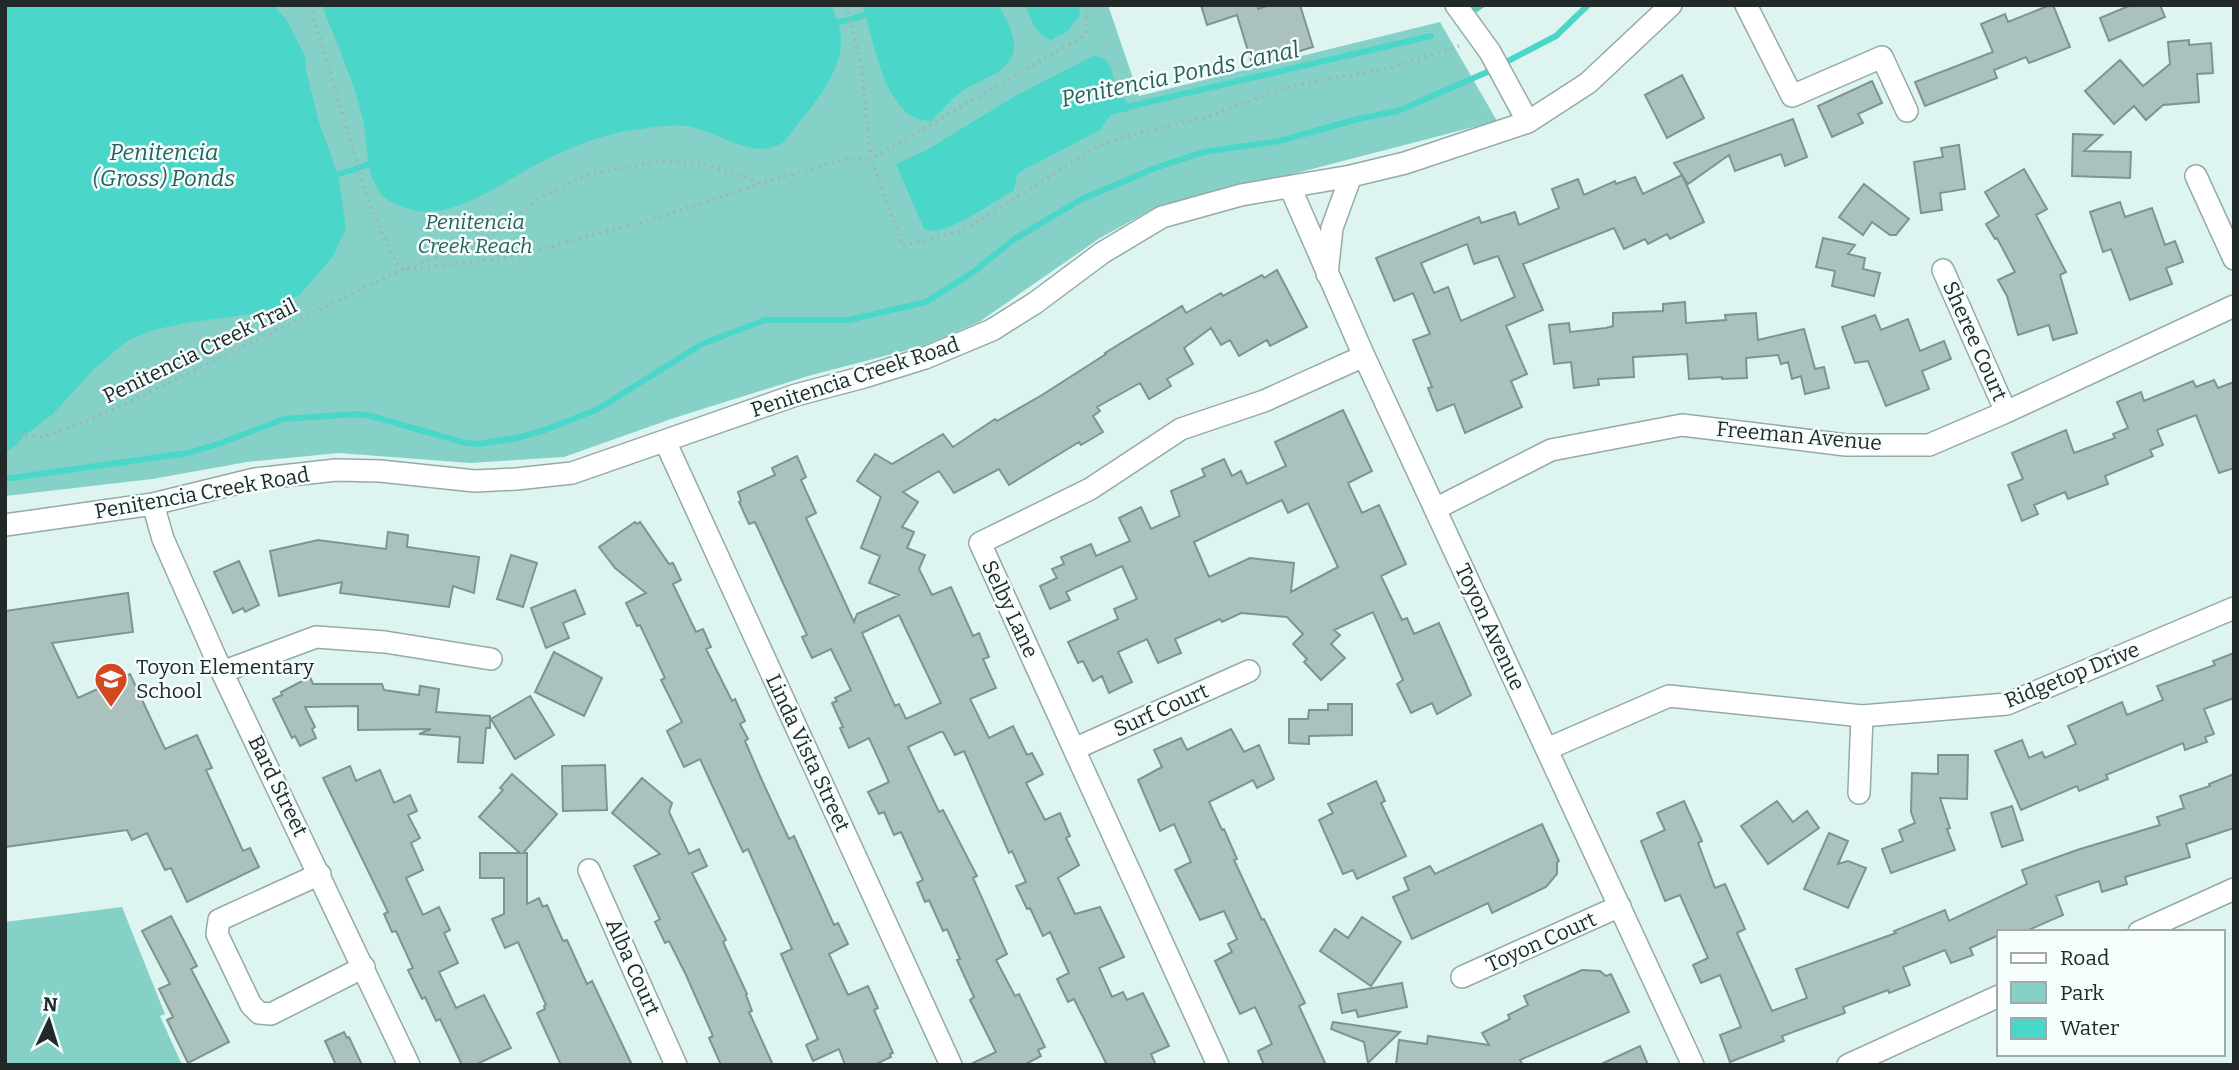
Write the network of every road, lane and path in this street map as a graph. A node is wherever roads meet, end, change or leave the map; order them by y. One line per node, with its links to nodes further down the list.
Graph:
1 (310, 5): 16 (path)
2 (846, 5): 10 (path)
3 (1088, 5): 10 (path)
4 (1456, 5): 7 (street)
5 (1671, 5): 9 (street, Penitencia Creek Road)
6 (1746, 5): 8 (street)
7 (1485, 45): 9 (street); 10 (path)
8 (1907, 111)
9 (1528, 122): 11 (street, Penitencia Creek Road)
10 (871, 159): 13 (path, Penitencia Creek Trail)
11 (1351, 176): 14 (street, Penitencia Creek Road); 18 (street)
12 (2196, 176): 15 (street)
13 (761, 183): 16 (path, Penitencia Creek Trail); 16 (path, Penitencia Creek Trail)
14 (1290, 187): 18 (street, Toyon Avenue); 23 (street, Penitencia Creek Road)
15 (2234, 260)
16 (401, 270): 22 (path, Penitencia Creek Trail)
17 (1943, 270): 21 (street, Sheree Court)
18 (1327, 276): 20 (street, Toyon Avenue)
19 (2234, 306): 21 (street, Freeman Avenue)
20 (1364, 356): 25 (street, Toyon Avenue); 32 (street, Selby Lane)
21 (2006, 412): 25 (street, Freeman Avenue)
22 (5, 435)
23 (665, 441): 24 (street, Penitencia Creek Road); 45 (street, Linda Vista Street)
24 (153, 504): 26 (street, Penitencia Creek Road); 30 (street, Bard Street)
25 (1435, 509): 33 (street, Toyon Avenue)
26 (5, 525)
27 (2234, 608): 31 (street, Ridgetop Drive)
28 (491, 659): 30 (street)
29 (1249, 671): 32 (street, Surf Court)
30 (222, 672): 36 (street, Bard Street)
31 (1862, 716): 33 (street, Ridgetop Drive); 34 (street)
32 (1074, 749): 46 (street, Selby Lane)
33 (1548, 749): 38 (street, Toyon Avenue)
34 (1859, 793)
35 (589, 870): 44 (street, Alba Court)
36 (320, 874): 40 (street, Bard Street); 40 (street)
37 (2234, 889): 39 (street)
38 (1620, 906): 41 (street, Toyon Court); 47 (street, Toyon Avenue)
39 (2144, 930)
40 (364, 967): 43 (street, Bard Street)
41 (1462, 977)
42 (1997, 997): 48 (street)
43 (409, 1065)
44 (676, 1065)
45 (951, 1065)
46 (1218, 1065)
47 (1693, 1065)
48 (1848, 1065)

